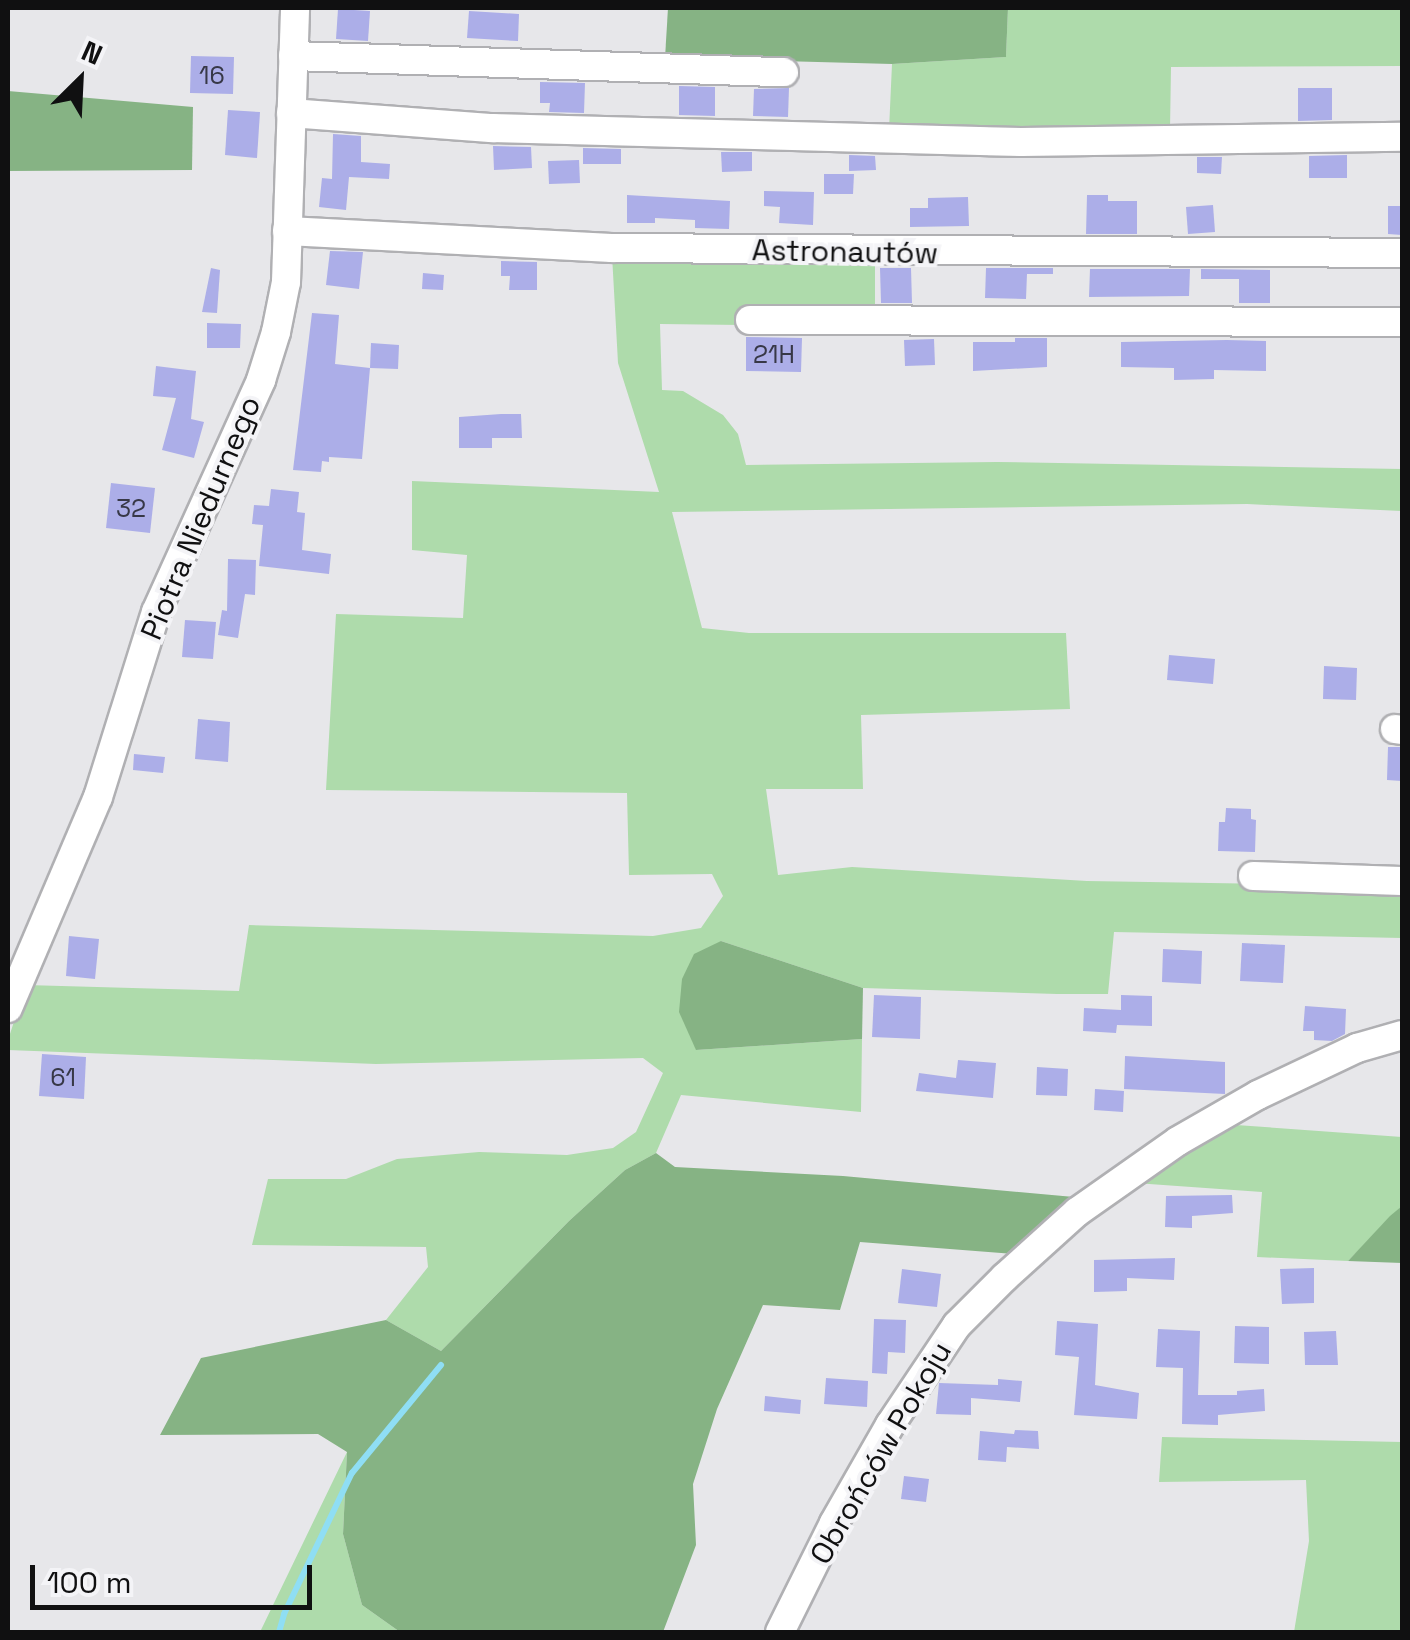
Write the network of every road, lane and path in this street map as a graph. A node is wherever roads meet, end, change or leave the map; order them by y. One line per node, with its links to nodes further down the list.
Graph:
1 (294, 8): 2 (street, Piotra Niedurnego)
2 (293, 56): 3 (street); 4 (street, Piotra Niedurnego)
3 (784, 72)
4 (291, 113): 5 (street); 6 (street, Piotra Niedurnego)
5 (1402, 137)
6 (287, 231): 7 (street, Astronautów); 12 (street, Piotra Niedurnego)
7 (1402, 253)
8 (750, 320): 9 (street)
9 (1402, 322)
10 (1253, 876): 11 (street)
11 (1402, 880)
12 (8, 1008)
13 (1402, 1035): 14 (street, Obrońców Pokoju)
14 (780, 1632)

